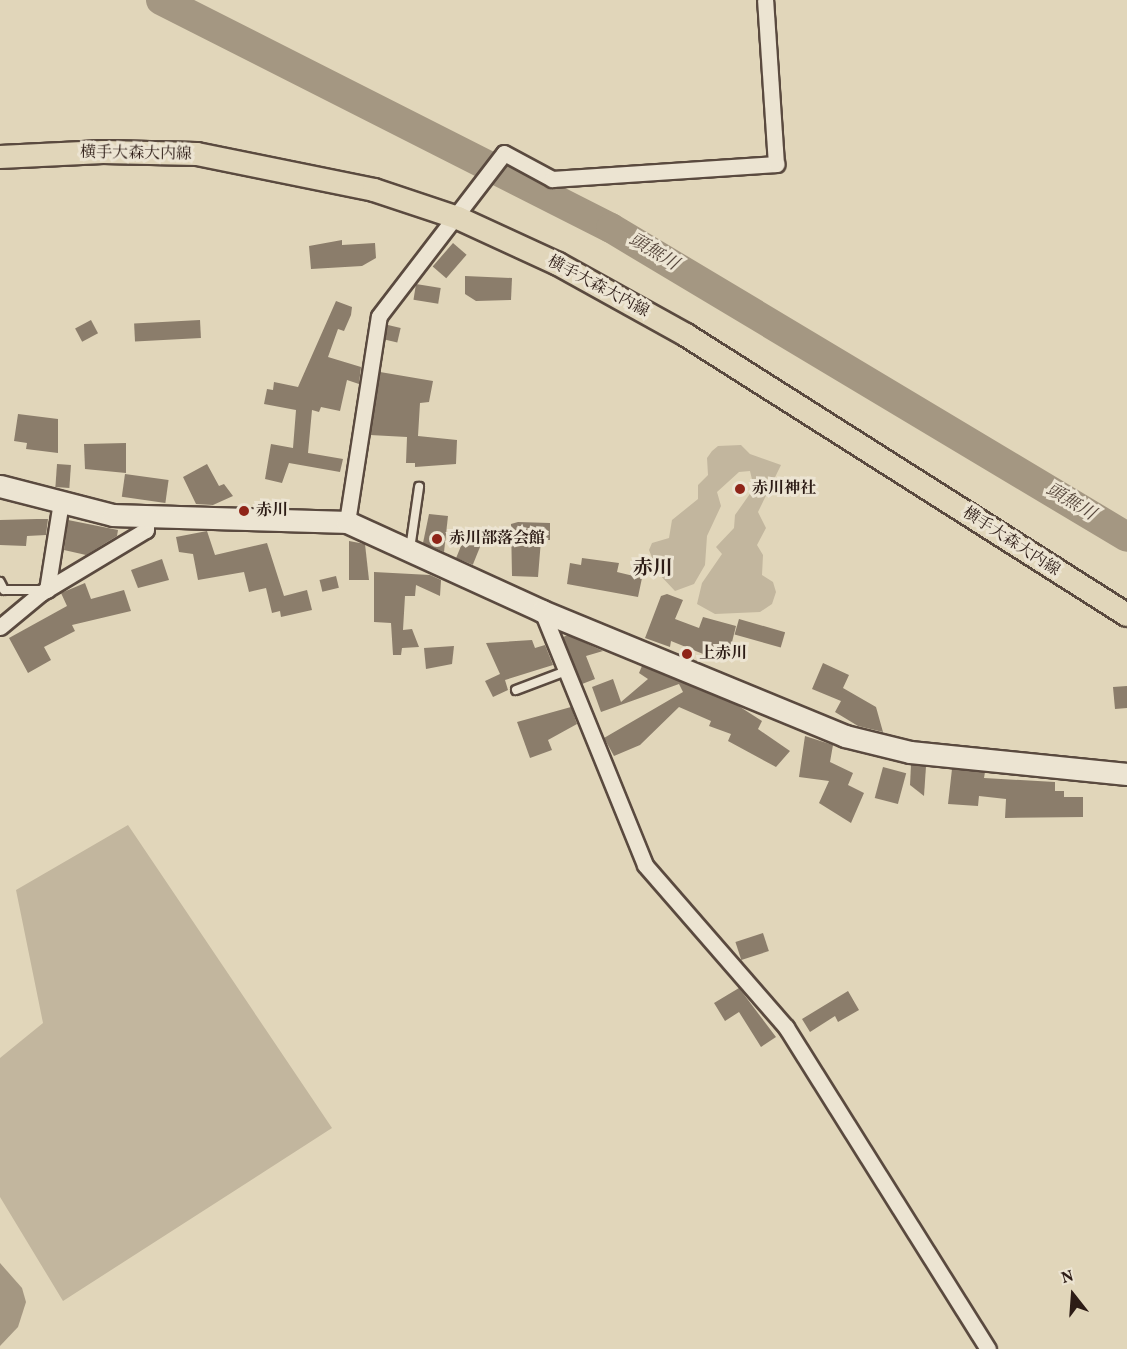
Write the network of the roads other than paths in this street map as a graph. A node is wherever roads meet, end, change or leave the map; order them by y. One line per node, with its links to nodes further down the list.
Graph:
1 (765, 0): 3 (street)
2 (0, 157): 3 (main road, 横手大森大内線)
3 (459, 218): 8 (street); 13 (main road, 横手大森大内線)
4 (0, 486): 6 (street)
5 (419, 487): 9 (lane)
6 (61, 502): 7 (street); 11 (street)
7 (146, 518): 8 (street); 11 (street)
8 (346, 522): 9 (street)
9 (410, 550): 12 (street)
10 (0, 582): 11 (lane)
11 (47, 590): 14 (street)
12 (542, 611): 15 (street); 17 (street)
13 (1127, 615)
14 (0, 627)
15 (566, 671): 16 (lane); 18 (street)
16 (516, 690)
17 (1127, 774)
18 (988, 1349)

